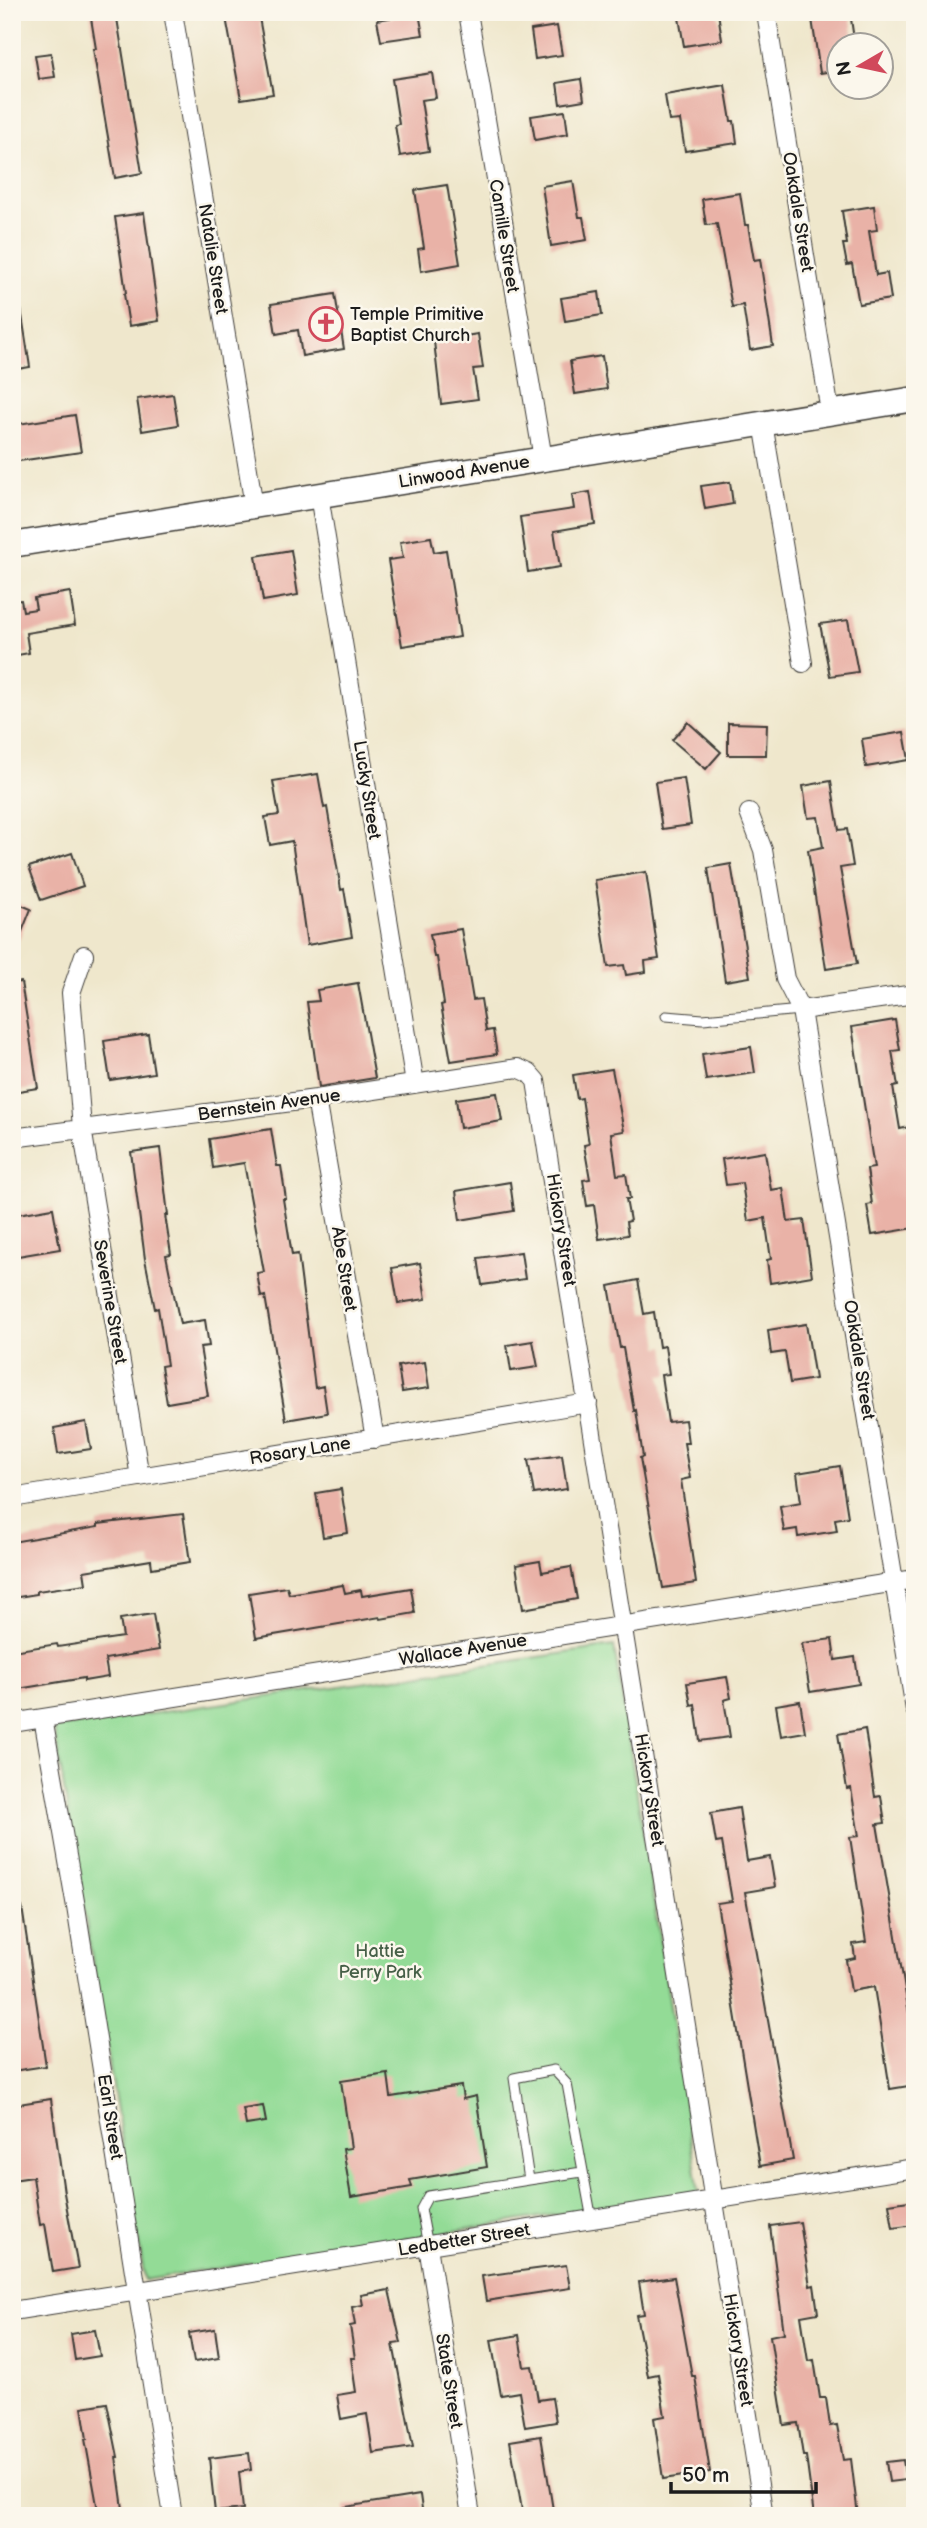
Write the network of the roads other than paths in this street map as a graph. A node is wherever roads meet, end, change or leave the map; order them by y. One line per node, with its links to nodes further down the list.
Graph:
1 (173, 12): 9 (street, Natalie Street)
2 (468, 12): 7 (street, Camille Street)
3 (766, 12): 5 (street, Oakdale Street)
4 (915, 399): 5 (main road, Linwood Avenue)
5 (830, 412): 6 (main road, Linwood Avenue)
6 (763, 423): 7 (main road, Linwood Avenue); 11 (street)
7 (543, 459): 8 (main road, Linwood Avenue)
8 (319, 495): 9 (main road, Linwood Avenue); 18 (street, Lucky Street)
9 (254, 506): 10 (main road, Linwood Avenue)
10 (12, 545)
11 (803, 663)
12 (749, 813): 15 (street, Oakdale Street)
13 (84, 955): 20 (street, Severine Street)
14 (915, 994): 15 (street)
15 (801, 1010): 16 (lane); 27 (street, Oakdale Street)
16 (666, 1016)
17 (524, 1070): 18 (street, Bernstein Avenue); 22 (street, Hickory Street)
18 (415, 1084): 19 (street, Bernstein Avenue)
19 (316, 1099): 20 (street, Bernstein Avenue); 23 (street, Abe Street)
20 (82, 1128): 21 (street, Bernstein Avenue); 24 (street, Severine Street)
21 (12, 1138)
22 (588, 1403): 23 (street, Rosary Lane); 28 (street, Hickory Street)
23 (375, 1439): 24 (street, Rosary Lane)
24 (140, 1477): 25 (street, Rosary Lane)
25 (12, 1498)
26 (915, 1579): 27 (street, Wallace Avenue)
27 (895, 1582): 28 (street, Wallace Avenue); 29 (street, Oakdale Street)
28 (622, 1625): 30 (street, Wallace Avenue); 35 (street, Hickory Street)
29 (915, 1710)
30 (43, 1718): 31 (street, Wallace Avenue); 38 (street, Earl Street)
31 (12, 1723)
32 (915, 2168): 35 (street, Ledbetter Street)
33 (582, 2172): 34 (lane); 34 (lane); 36 (lane)
34 (529, 2180): 37 (lane)
35 (714, 2200): 36 (street, Ledbetter Street); 42 (street, Hickory Street)
36 (592, 2220): 37 (street, Ledbetter Street)
37 (428, 2246): 38 (street, Ledbetter Street); 41 (street, State Street)
38 (137, 2292): 39 (street, Ledbetter Street); 40 (street, Earl Street)
39 (12, 2311)
40 (173, 2516)
41 (471, 2516)
42 (764, 2516)

